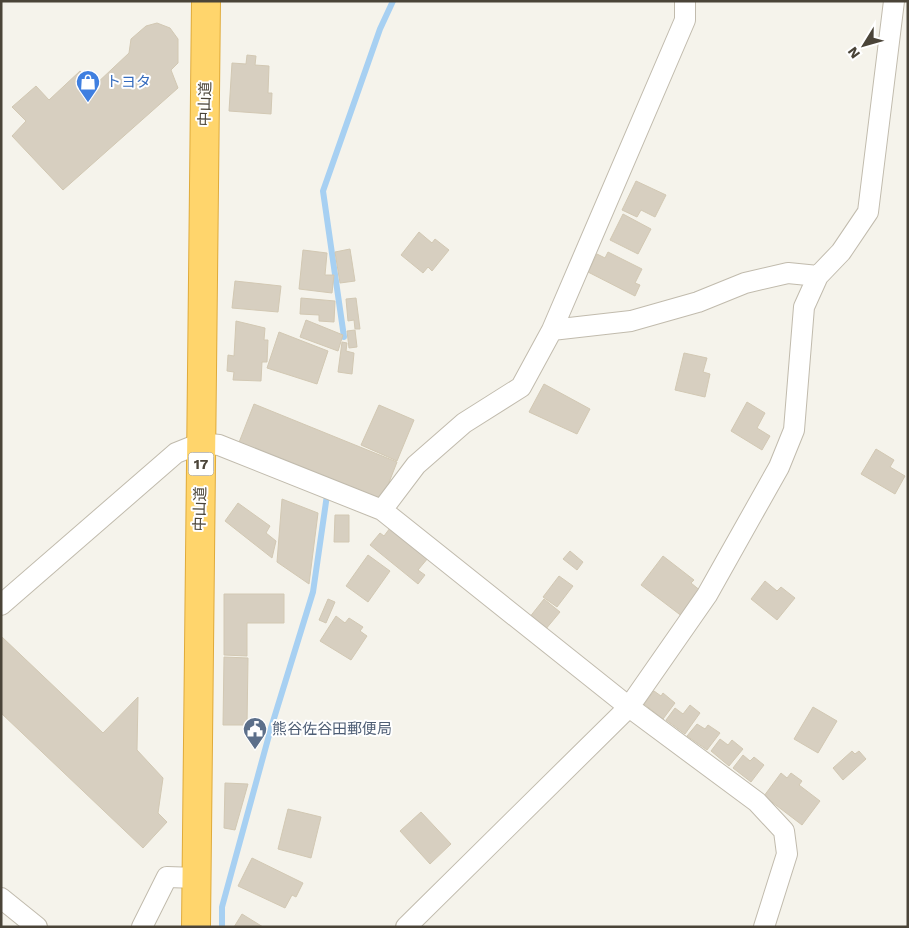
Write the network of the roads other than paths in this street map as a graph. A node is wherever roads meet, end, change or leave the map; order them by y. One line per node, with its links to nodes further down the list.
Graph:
1 (206, 1): 6 (highway, 中山道 / 17)
2 (685, 1): 5 (street)
3 (894, 1): 4 (street)
4 (818, 276): 5 (street); 9 (street)
5 (552, 330): 7 (street)
6 (201, 443): 7 (street); 8 (street); 10 (highway, 中山道 / 17)
7 (382, 510): 9 (street)
8 (1, 605)
9 (630, 707): 15 (street); 16 (street)
10 (197, 878): 13 (street); 14 (highway, 中山道 / 17)
11 (1, 898): 12 (street)
12 (37, 927)
13 (142, 927)
14 (196, 927)
15 (406, 927)
16 (764, 927)

